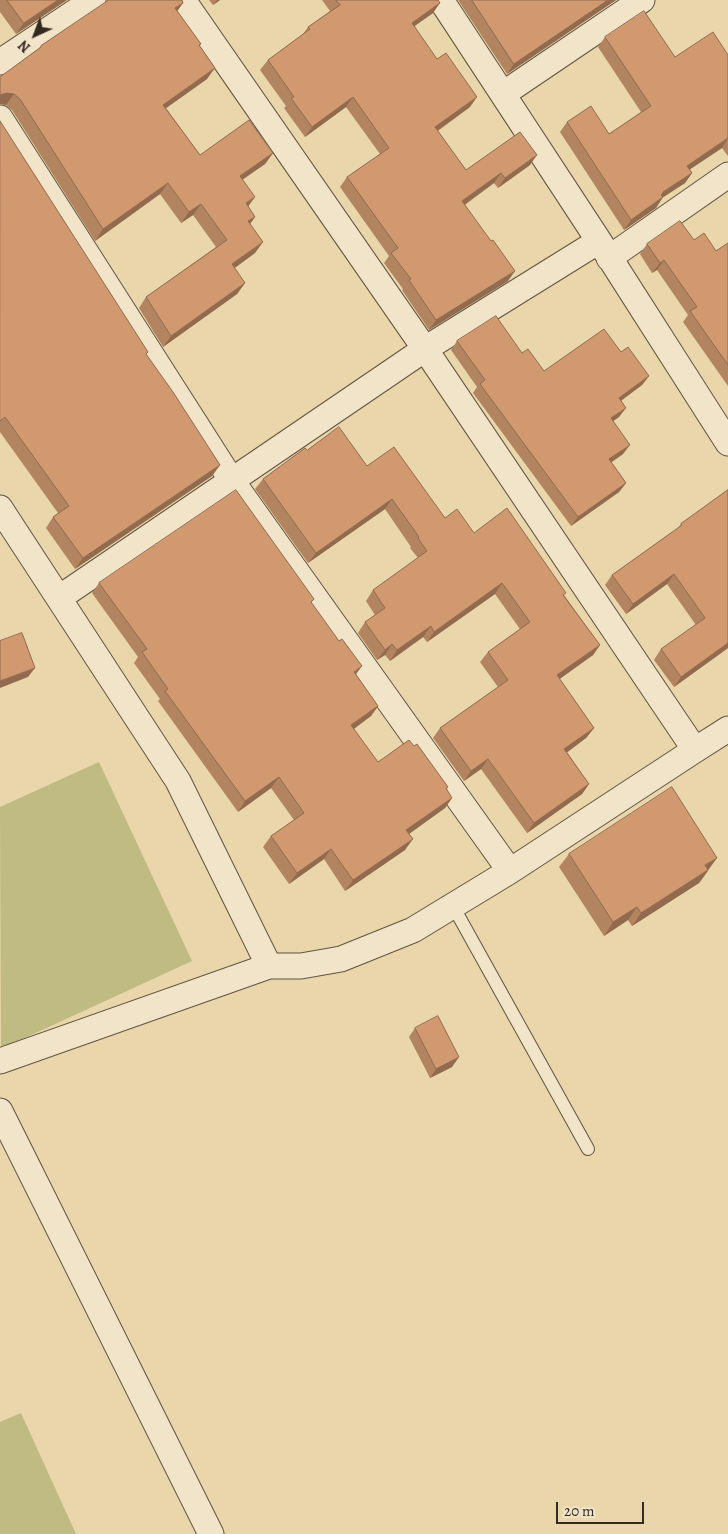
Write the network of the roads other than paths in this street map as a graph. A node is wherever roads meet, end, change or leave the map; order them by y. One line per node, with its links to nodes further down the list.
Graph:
1 (93, 0): 5 (street)
2 (183, 0): 10 (street)
3 (441, 0): 6 (street)
4 (642, 0): 6 (street)
5 (0, 62)
6 (503, 94): 9 (street)
7 (0, 118): 13 (street)
8 (728, 175): 9 (street)
9 (604, 250): 10 (street); 11 (street)
10 (426, 350): 13 (street); 17 (street)
11 (719, 409): 12 (street)
12 (728, 443)
13 (232, 481): 15 (street); 18 (street)
14 (0, 508): 15 (street)
15 (59, 598): 20 (street)
16 (728, 729): 17 (street)
17 (694, 750): 18 (street)
18 (510, 871): 19 (street)
19 (453, 906): 20 (street); 23 (lane)
20 (269, 966): 21 (street)
21 (0, 1062)
22 (0, 1111): 24 (street)
23 (588, 1149)
24 (211, 1534)

